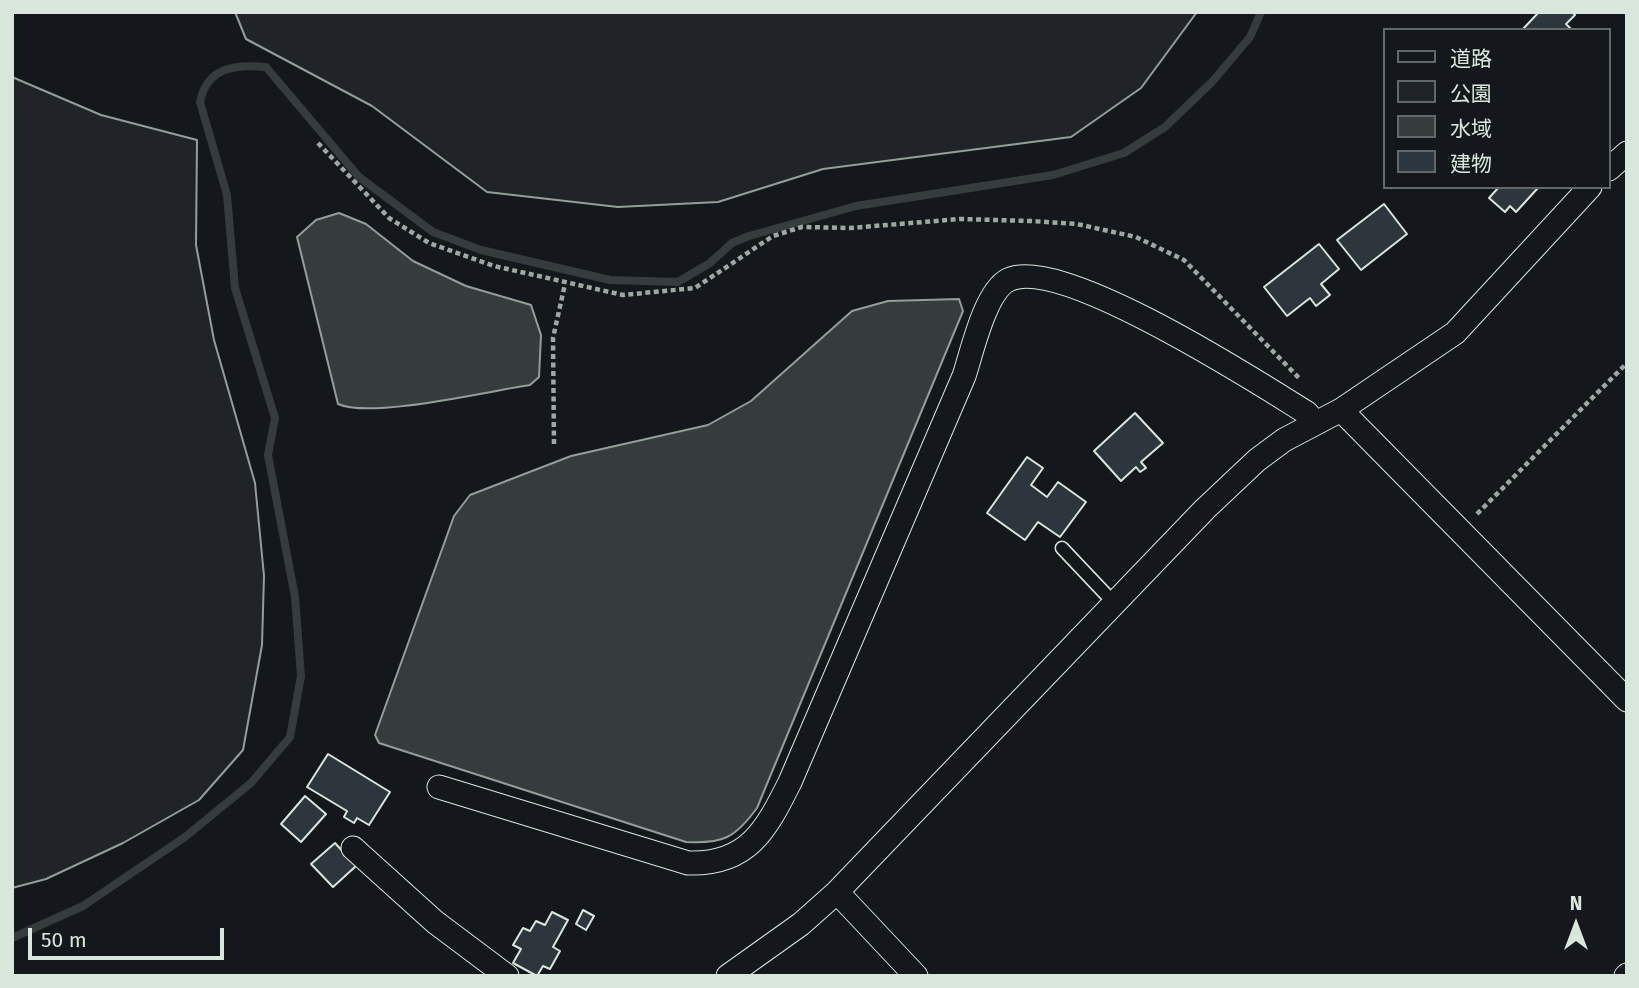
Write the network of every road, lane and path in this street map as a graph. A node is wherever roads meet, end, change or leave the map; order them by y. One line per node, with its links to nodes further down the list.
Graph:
1 (318, 143): 3 (path)
2 (1588, 189): 6 (street)
3 (565, 284): 5 (path); 8 (path)
4 (1627, 363): 9 (path)
5 (1306, 385)
6 (1340, 410): 7 (street); 9 (street)
7 (1315, 424): 11 (street); 13 (street)
8 (554, 444)
9 (1459, 532): 12 (street)
10 (1062, 548): 11 (lane)
11 (1115, 604): 15 (street)
12 (1627, 700)
13 (439, 787)
14 (353, 848): 16 (street)
15 (837, 892): 17 (street); 18 (street)
16 (507, 976)
17 (728, 976)
18 (916, 976)

